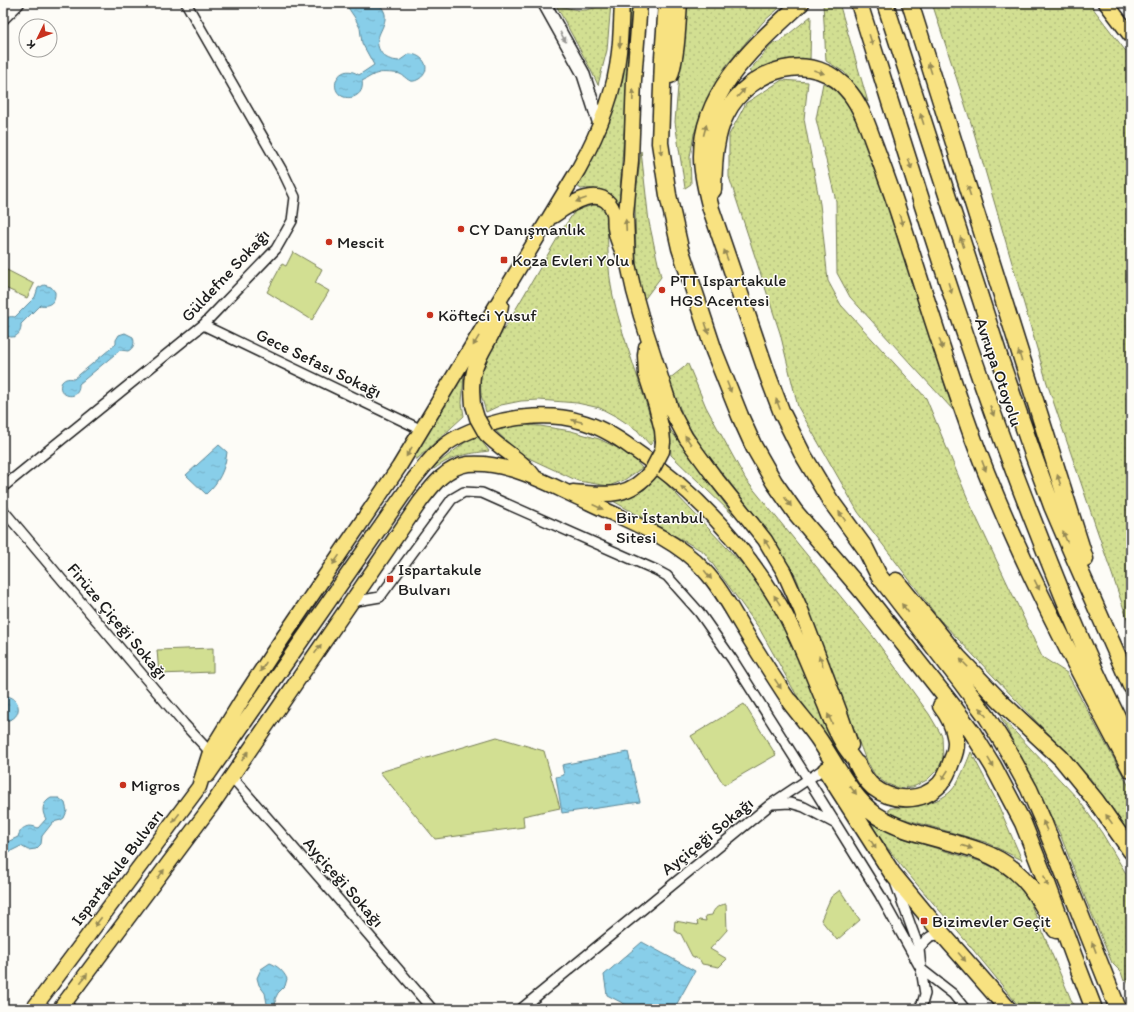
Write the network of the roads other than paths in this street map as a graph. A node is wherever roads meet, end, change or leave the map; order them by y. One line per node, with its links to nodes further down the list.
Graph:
1 (18, 3): 13 (street)
2 (186, 3): 21 (street, Güldefne Sokağı)
3 (544, 3): 16 (street, one-way to 16)
4 (622, 3): 16 (main road, Ispartakule Bulvarı, one-way to 16)
5 (640, 3): 19 (main road, one-way to 5)
6 (667, 3): 15 (highway)
7 (679, 3): 15 (highway)
8 (801, 3): 17 (highway, one-way to 8)
9 (859, 3): 34 (highway, Avrupa Otoyolu, one-way to 34)
10 (885, 3): 30 (highway, Avrupa Otoyolu, one-way to 10)
11 (910, 3): 30 (highway, one-way to 11)
12 (1106, 3): 14 (main road)
13 (3, 18)
14 (1131, 36)
15 (661, 110): 31 (highway, one-way to 31)
16 (600, 126): 18 (main road, Ispartakule Bulvarı)
17 (712, 209): 28 (highway, one-way to 17); 38 (highway, one-way to 38)
18 (548, 219): 19 (main road, one-way to 18); 20 (main road, Ispartakule Bulvarı)
19 (628, 264): 22 (main road)
20 (503, 295): 23 (main road, Ispartakule Bulvarı, one-way to 23); 24 (main road, bridge)
21 (203, 325): 23 (street, Gece Sefası Sokağı); 25 (street, Güldefne Sokağı)
22 (648, 338): 26 (main road, bridge); 36 (main road, one-way to 22)
23 (422, 430): 35 (main road, Ispartakule Bulvarı, one-way to 35)
24 (536, 479): 26 (main road); 29 (main road)
25 (3, 487)
26 (563, 491): 33 (main road, one-way to 33)
27 (3, 510): 35 (street, Firüze Çiçeği Sokağı)
28 (865, 548): 44 (highway, one-way to 28); 58 (highway, one-way to 28)
29 (352, 602): 39 (main road, one-way to 29); 40 (street)
30 (1097, 611): 32 (highway, Avrupa Otoyolu)
31 (902, 642): 36 (highway, one-way to 36); 48 (highway, one-way to 48)
32 (1131, 686)
33 (790, 702): 37 (highway); 48 (highway, one-way to 48)
34 (1131, 744)
35 (210, 752): 41 (main road, Ispartakule Bulvarı)
36 (857, 764): 41 (main road, one-way to 41)
37 (824, 768): 40 (street); 45 (highway, one-way to 45)
38 (1131, 770)
39 (231, 776): 51 (main road, one-way to 39); 52 (street, Ayçiçeği Sokağı)
40 (808, 779): 42 (street); 43 (street)
41 (199, 786): 50 (main road, Ispartakule Bulvarı, one-way to 50)
42 (771, 804): 43 (street, Ayçiçeği Sokağı); 53 (street, Ayçiçeği Sokağı)
43 (836, 823): 49 (street)
44 (1131, 852)
45 (892, 873): 46 (highway); 47 (street)
46 (944, 936): 47 (street); 56 (highway, one-way to 56)
47 (919, 948): 49 (street)
48 (1074, 957): 57 (highway)
49 (921, 969): 54 (street); 55 (street)
50 (33, 1009)
51 (60, 1009)
52 (432, 1009)
53 (521, 1009)
54 (918, 1009)
55 (966, 1009)
56 (1008, 1009)
57 (1094, 1009)
58 (1119, 1009)

